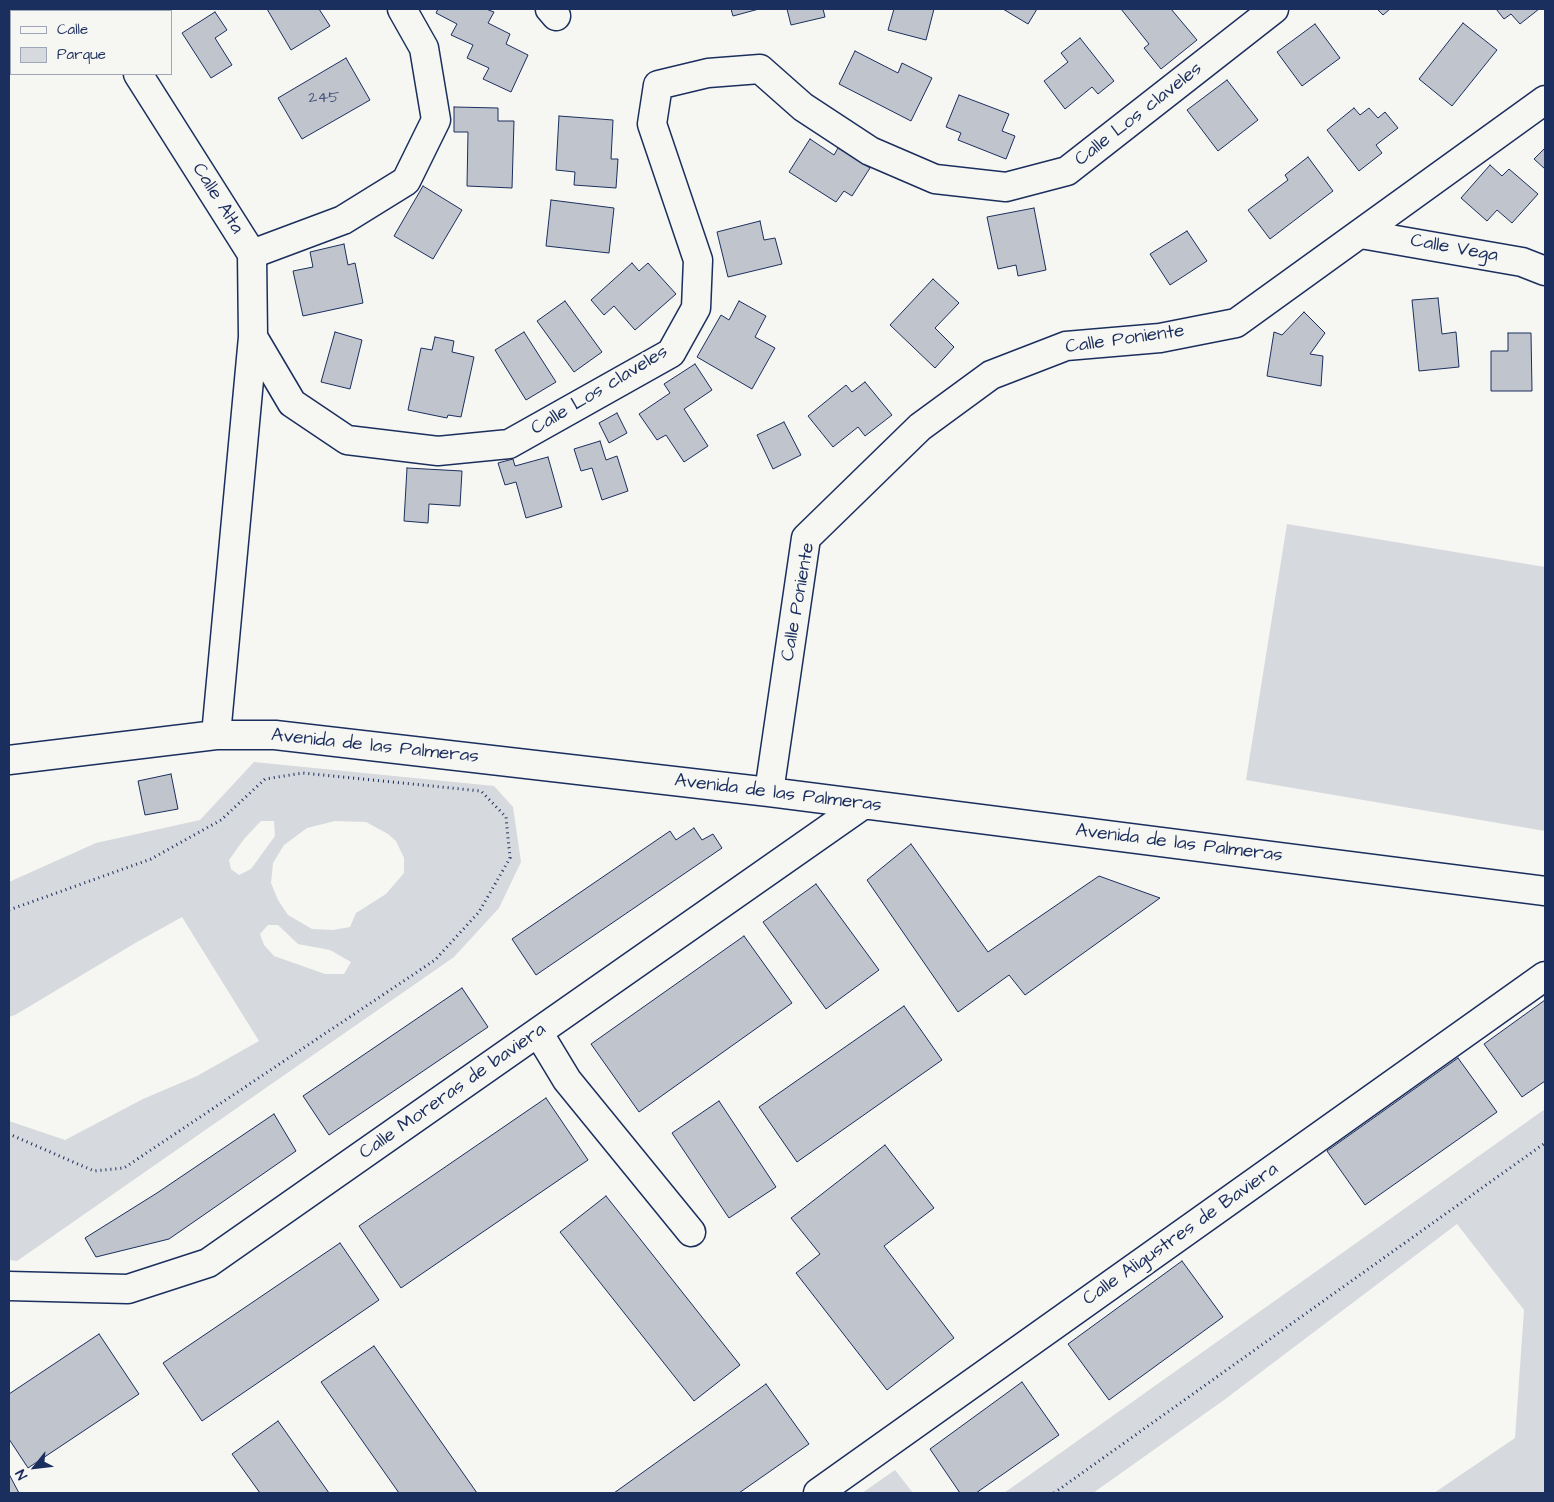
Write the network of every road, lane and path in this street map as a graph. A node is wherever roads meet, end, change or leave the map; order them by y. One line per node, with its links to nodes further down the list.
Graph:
1 (402, 9): 6 (street)
2 (1274, 9): 8 (street, Calle Los claveles)
3 (139, 75): 6 (street, Calle Alta)
4 (1545, 100): 5 (street, Calle Poniente)
5 (1361, 234): 7 (street, Calle Vega); 11 (street, Calle Poniente)
6 (252, 254): 8 (street, Calle Alta)
7 (1545, 271)
8 (253, 337): 9 (street, Calle Alta)
9 (216, 735): 10 (street, Avenida de las Palmeras); 11 (street, Avenida de las Palmeras)
10 (9, 760)
11 (769, 792): 12 (street, Avenida de las Palmeras)
12 (864, 804): 13 (street, Avenida de las Palmeras); 16 (street, Calle Moreras de baviera)
13 (1545, 891)
14 (9, 910): 17 (path)
15 (1545, 976): 21 (street, Calle Aligustres de Baviera)
16 (538, 1032): 19 (street); 20 (street, Calle Moreras de baviera)
17 (9, 1134)
18 (1545, 1143): 22 (path)
19 (691, 1232)
20 (9, 1286)
21 (818, 1493)
22 (1054, 1493)

